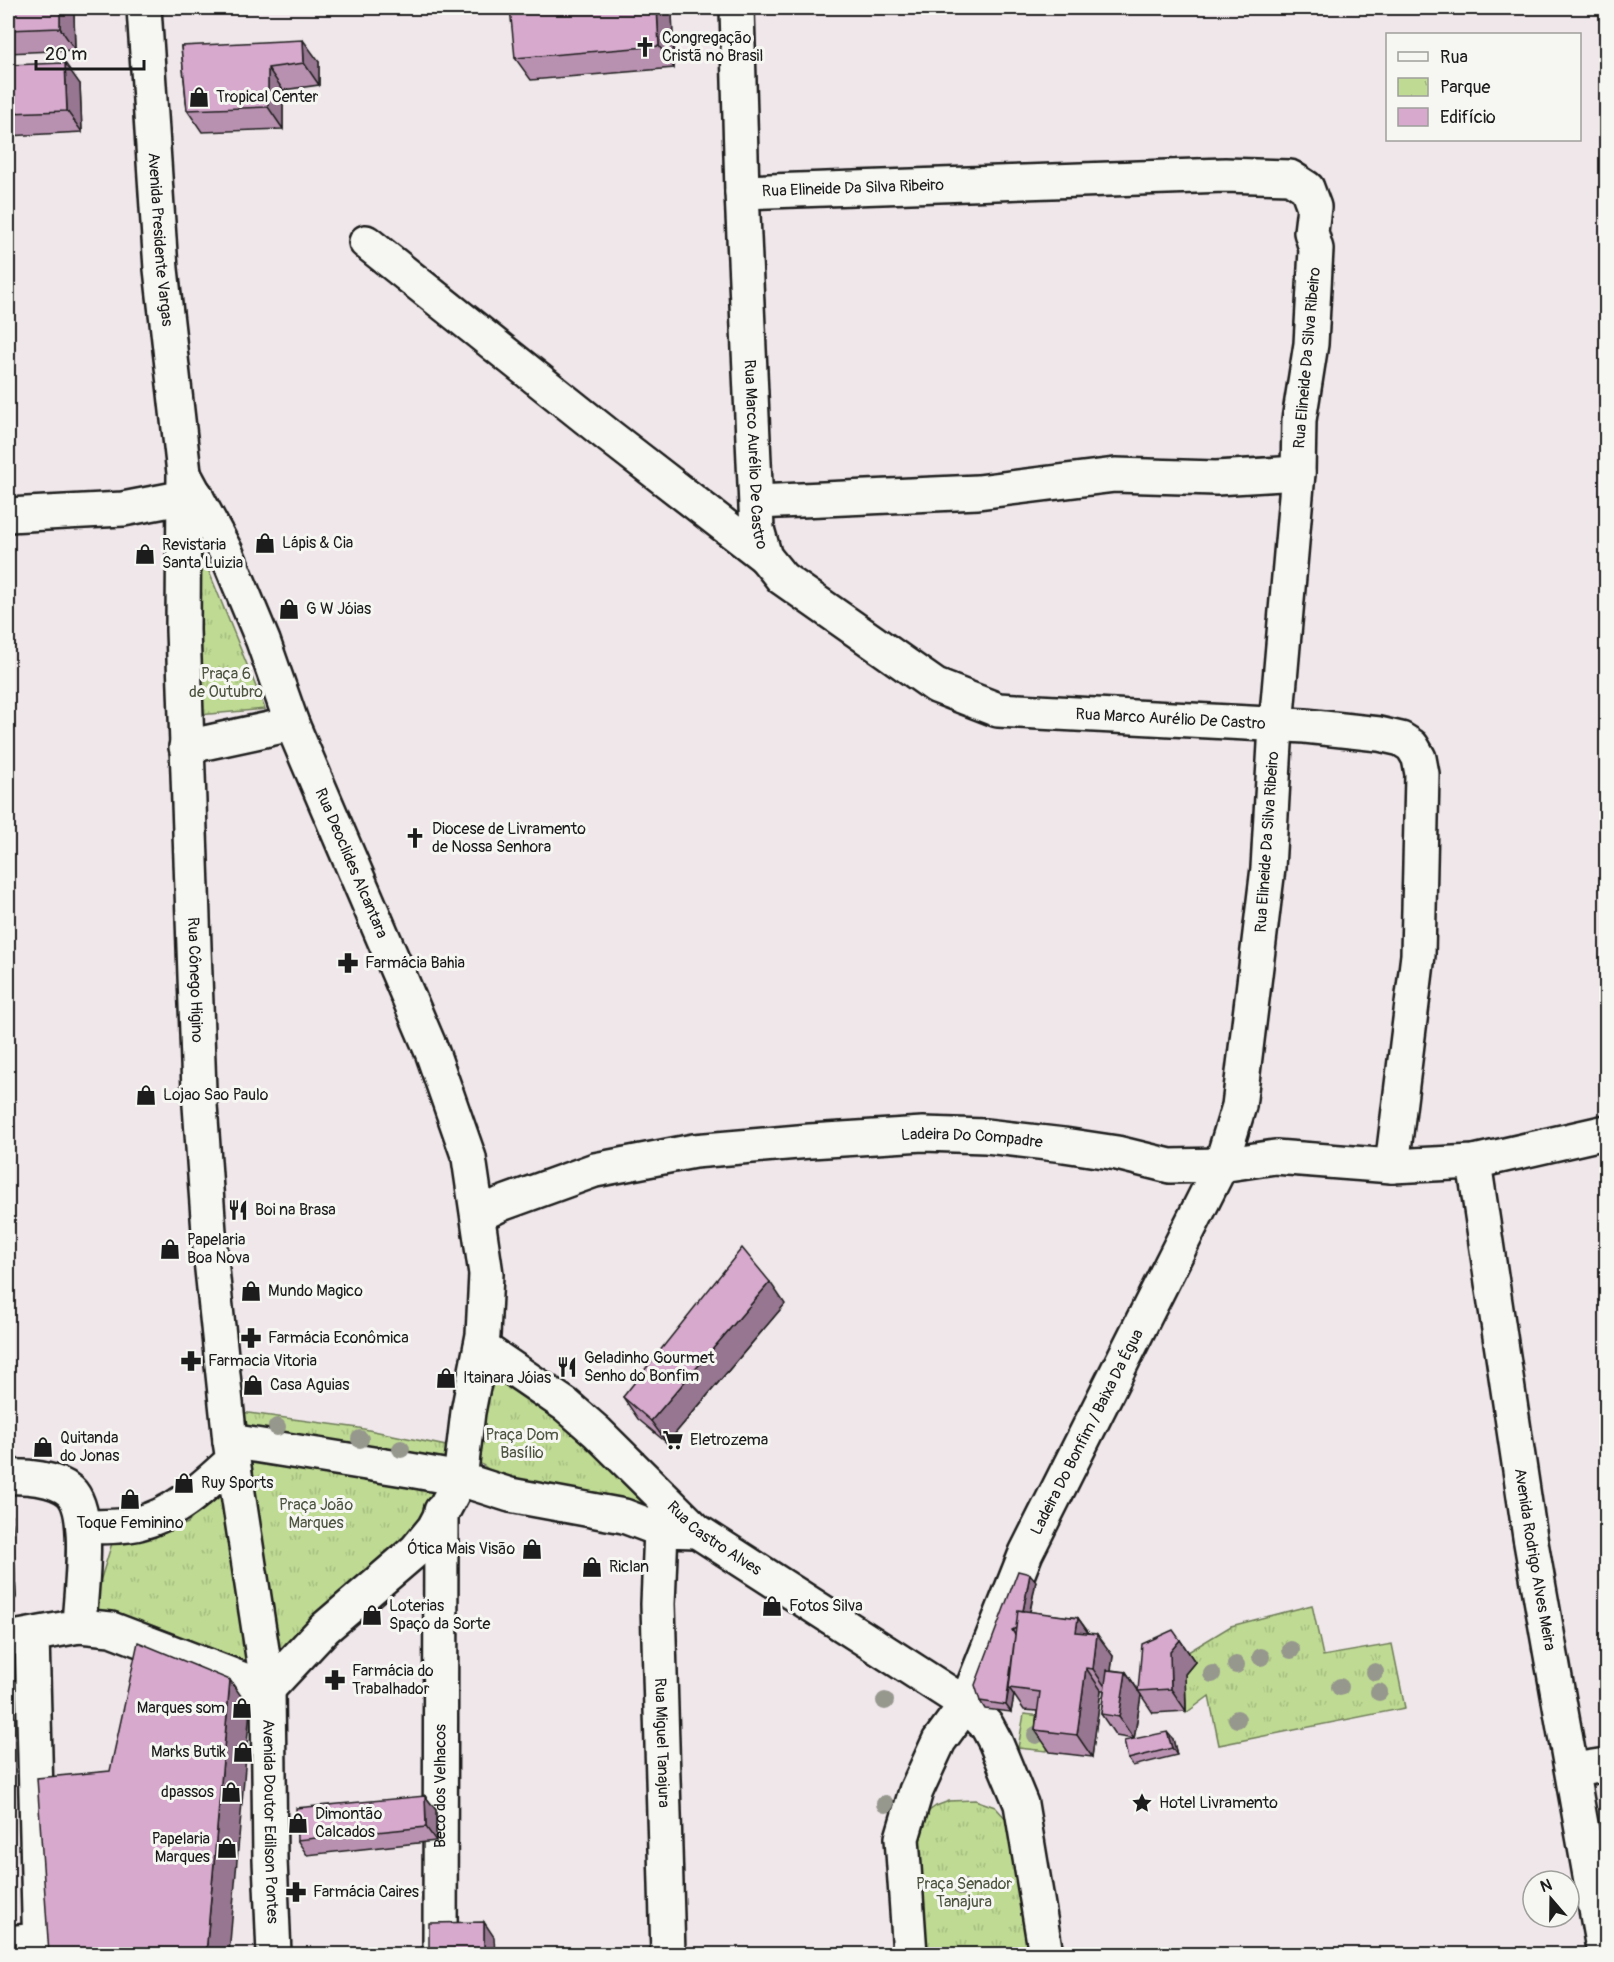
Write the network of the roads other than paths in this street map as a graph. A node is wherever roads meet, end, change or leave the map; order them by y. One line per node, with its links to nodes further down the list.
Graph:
1 (144, 8): 6 (street, Avenida Presidente Vargas)
2 (737, 8): 3 (street, Rua Marco Aurélio De Castro)
3 (742, 192): 5 (street, Rua Elineide Da Silva Ribeiro); 7 (street, Rua Marco Aurélio De Castro)
4 (366, 242): 9 (street)
5 (1298, 472): 7 (street); 11 (street, Rua Elineide Da Silva Ribeiro)
6 (188, 489): 8 (street); 10 (street, Rua Deoclides Alcantara); 12 (street, Rua Cônego Higino)
7 (757, 502): 9 (street, Rua Marco Aurélio De Castro)
8 (8, 515)
9 (765, 557): 11 (street, Rua Marco Aurélio De Castro)
10 (292, 724): 12 (street); 17 (street, Rua Deoclides Alcantara)
11 (1276, 726): 15 (street, Rua Elineide Da Silva Ribeiro); 16 (street, Rua Marco Aurélio De Castro)
12 (186, 747): 19 (street, Rua Cônego Higino)
13 (1606, 1132): 14 (street)
14 (1474, 1162): 16 (street, Ladeira Do Compadre); 31 (street, Avenida Rodrigo Alves Meira)
15 (1221, 1166): 16 (street, Ladeira Do Compadre); 17 (street, Ladeira Do Compadre); 29 (street, Ladeira Do Bonfim / Baixa Da Égua)
16 (1392, 1166)
17 (479, 1215): 18 (street, Rua Deoclides Alcantara)
18 (481, 1347): 21 (street); 25 (street, Rua Castro Alves)
19 (231, 1451): 21 (street); 23 (street); 28 (street)
20 (8, 1477): 23 (street)
21 (459, 1479): 22 (street); 24 (street)
22 (441, 1510): 28 (street); 34 (street, Beco dos Velhacos)
23 (83, 1527): 26 (street)
24 (661, 1530): 25 (street); 35 (street, Rua Miguel Tanajura)
25 (697, 1531): 29 (street, Rua Castro Alves)
26 (79, 1626): 27 (street); 28 (street)
27 (20, 1637): 32 (street)
28 (268, 1689): 33 (street, Avenida Doutor Edilson Pontes)
29 (966, 1704): 36 (street, Ladeira Do Bonfim / Baixa Da Égua); 37 (street)
30 (1606, 1765): 31 (street)
31 (1573, 1770): 38 (street, Avenida Rodrigo Alves Meira)
32 (29, 1946)
33 (274, 1954)
34 (440, 1954)
35 (668, 1954)
36 (910, 1954)
37 (1046, 1954)
38 (1604, 1954)

